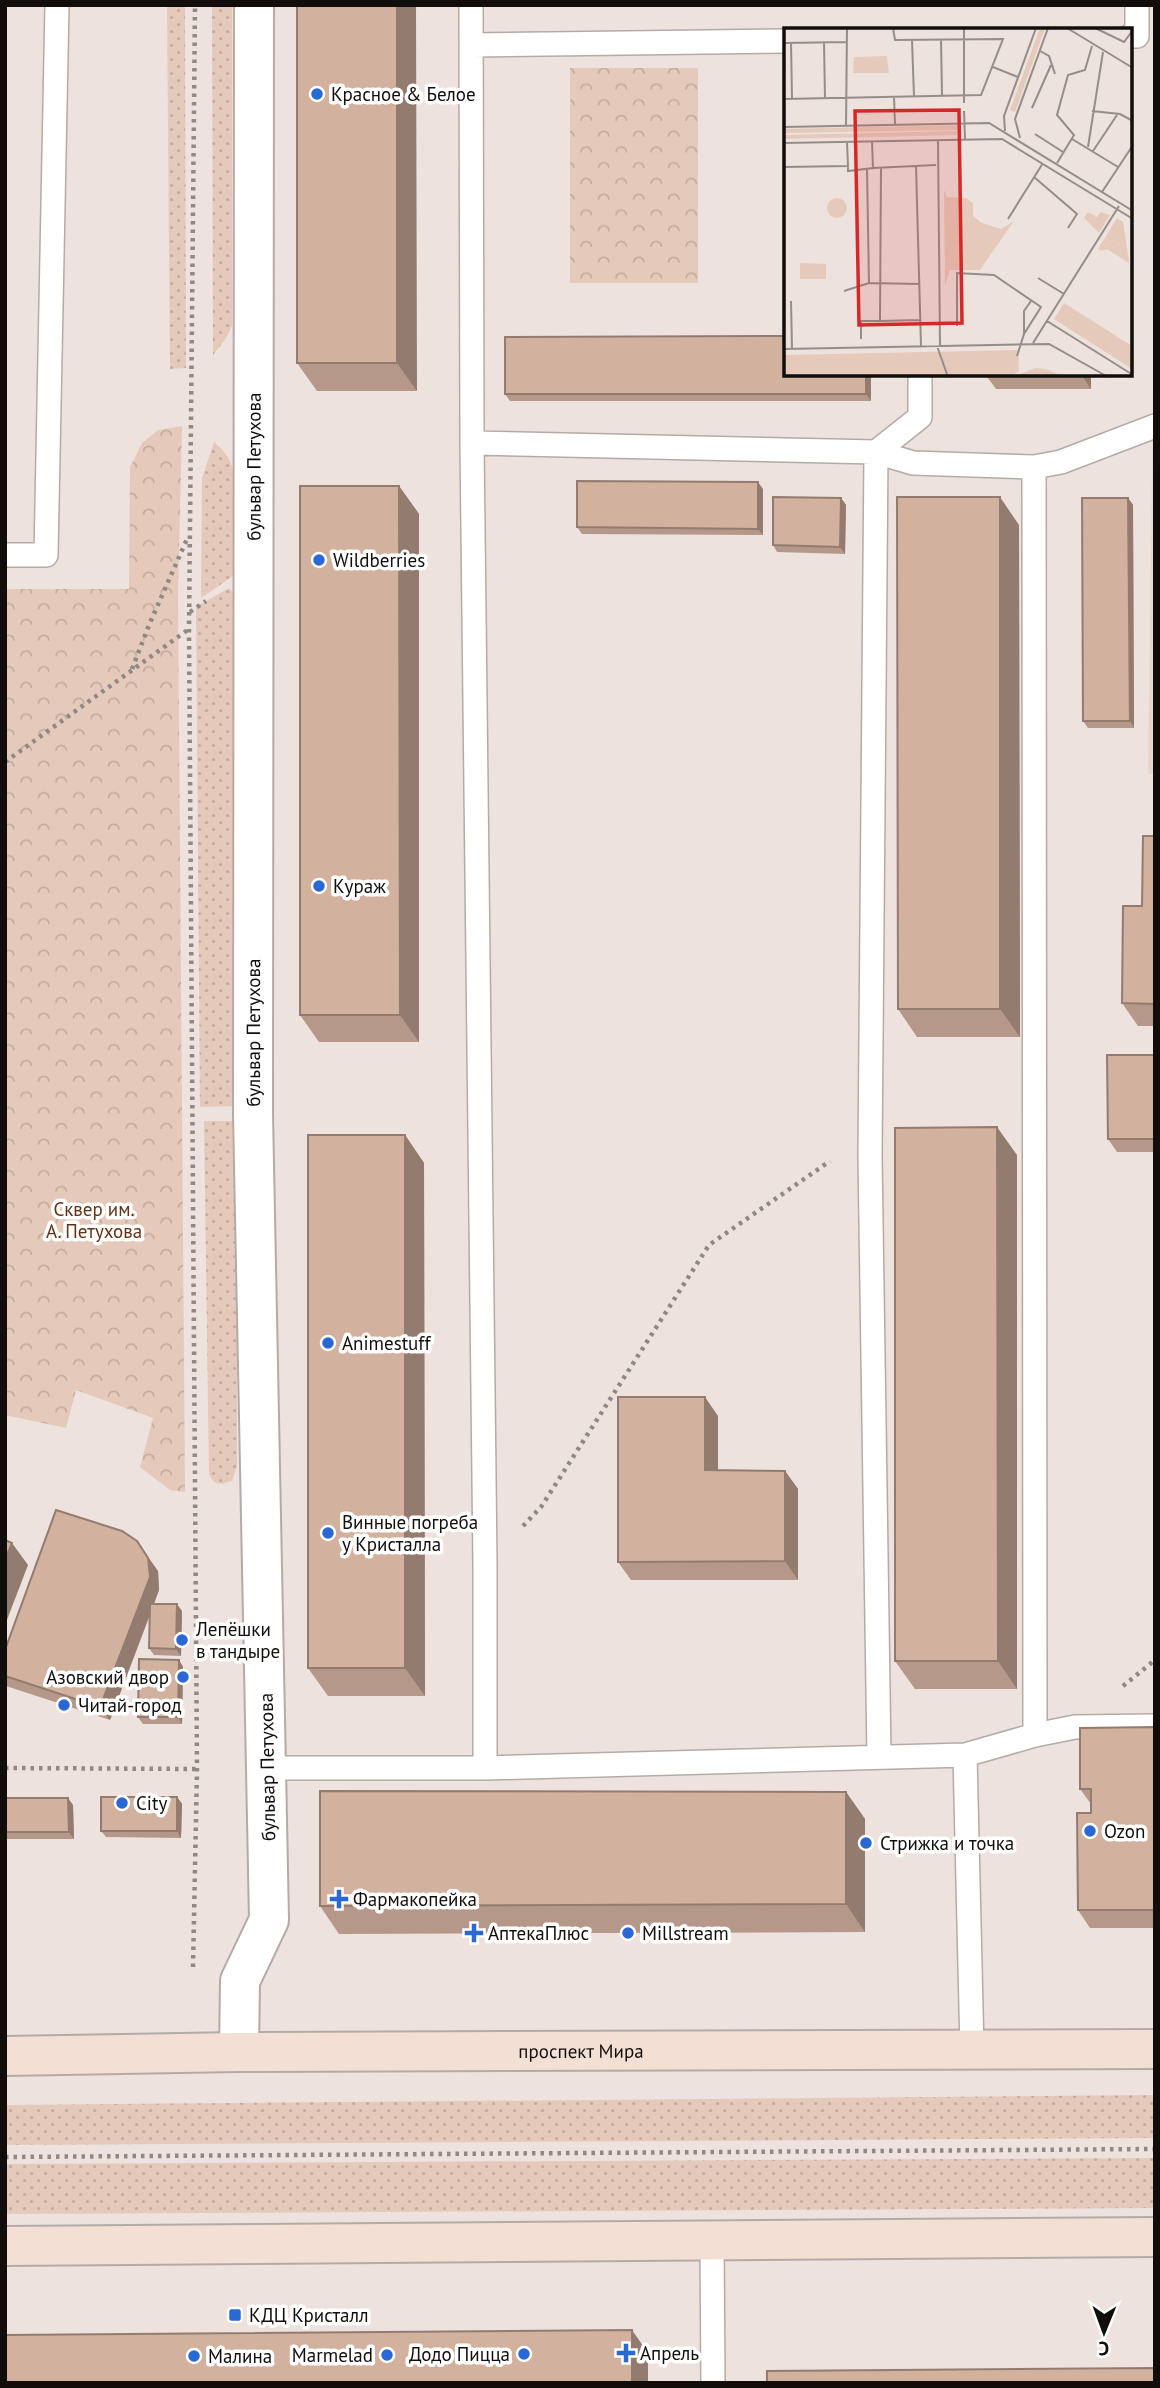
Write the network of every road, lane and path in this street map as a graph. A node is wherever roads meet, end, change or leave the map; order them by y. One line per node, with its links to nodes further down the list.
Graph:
1 (57, 5): 15 (lane)
2 (195, 5): 14 (path)
3 (254, 5): 26 (street, бульвар Петухова)
4 (471, 5): 8 (lane)
5 (1136, 5): 6 (lane)
6 (1132, 36)
7 (784, 41): 8 (lane)
8 (471, 45): 11 (lane)
9 (920, 376): 12 (lane)
10 (1155, 426): 13 (lane)
11 (472, 443): 12 (lane); 20 (lane)
12 (876, 452): 13 (lane); 19 (lane)
13 (1034, 467): 22 (lane)
14 (189, 535): 16 (path); 17 (path)
15 (5, 555)
16 (188, 629): 17 (path); 28 (path)
17 (132, 669): 18 (path)
18 (5, 762)
19 (870, 1155): 20 (path); 24 (lane)
20 (485, 1564): 27 (lane)
21 (1155, 1727): 22 (lane)
22 (1035, 1735): 23 (lane)
23 (965, 1755): 24 (lane); 31 (lane)
24 (878, 1756): 27 (lane)
25 (5, 1768): 28 (path)
26 (267, 1768): 27 (lane); 32 (street, бульвар Петухова)
27 (485, 1768)
28 (197, 1769): 29 (path)
29 (193, 1973)
30 (1155, 2049): 31 (main road, проспект Мира)
31 (972, 2050): 32 (main road, проспект Мира)
32 (239, 2052): 33 (main road, проспект Мира)
33 (5, 2056)
34 (1155, 2149): 35 (path)
35 (5, 2157)
36 (1155, 2237): 37 (main road)
37 (712, 2241): 38 (main road); 39 (lane)
38 (5, 2246)
39 (713, 2383)

